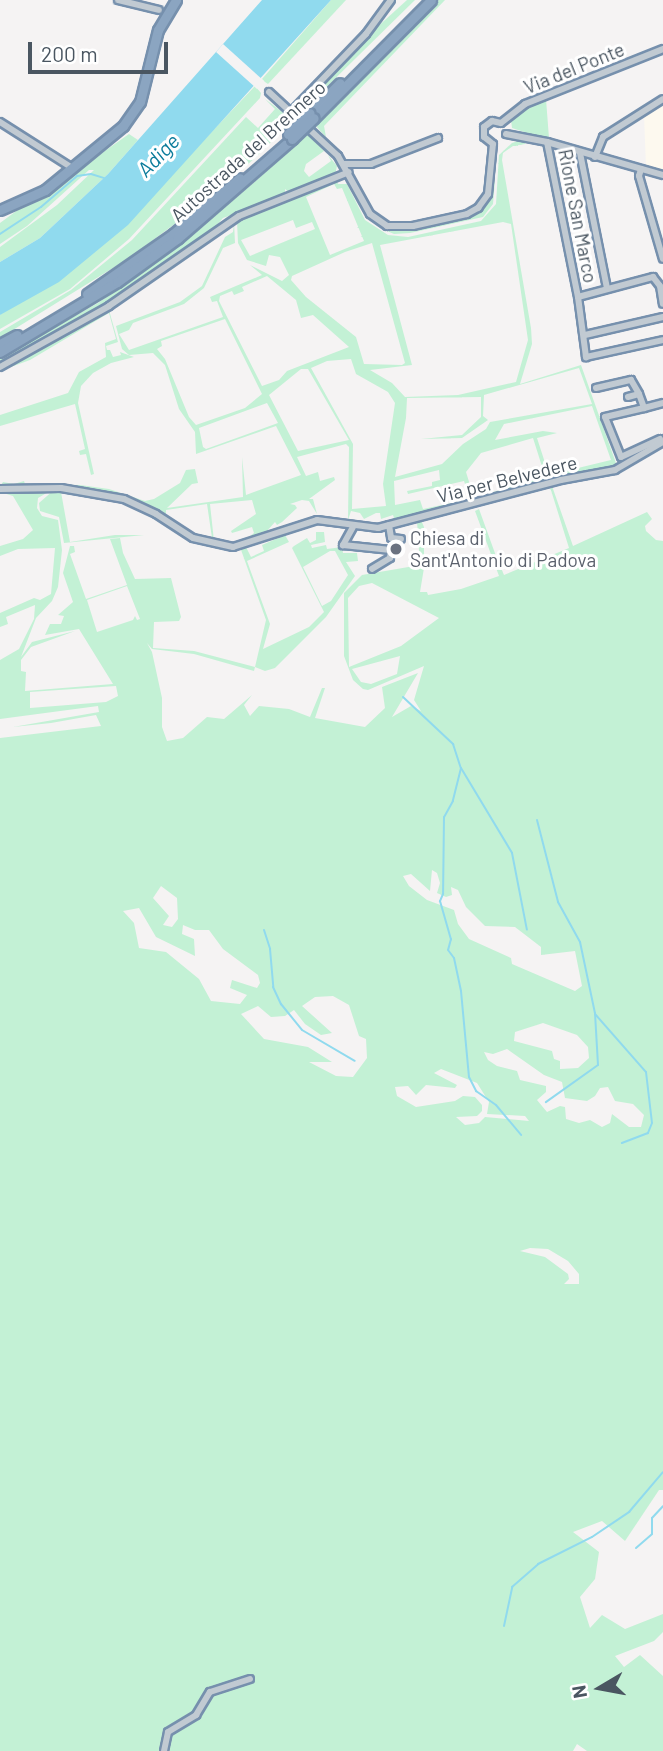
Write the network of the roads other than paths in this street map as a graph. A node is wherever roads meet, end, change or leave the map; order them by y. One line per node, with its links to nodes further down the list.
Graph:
1 (118, 0): 6 (street)
2 (391, 0): 11 (street)
3 (422, 0): 13 (highway, Autostrada del Brennero)
4 (431, 0): 13 (highway, Autostrada del Brennero)
5 (172, 1): 6 (highway); 16 (highway)
6 (159, 14): 16 (highway)
7 (663, 49): 15 (street, Via del Ponte)
8 (269, 92): 9 (street)
9 (276, 99): 11 (street); 12 (street)
10 (663, 99): 23 (street)
11 (301, 102): 12 (street)
12 (291, 112): 24 (street)
13 (312, 115): 18 (highway, Autostrada del Brennero, bridge)
14 (0, 122): 25 (street)
15 (501, 123): 17 (street); 21 (street)
16 (122, 124): 25 (highway); 29 (highway)
17 (506, 134): 20 (street); 21 (street)
18 (290, 137): 38 (highway, Autostrada del Brennero); 39 (highway, Autostrada del Brennero)
19 (438, 138): 24 (street)
20 (547, 142): 22 (street); 33 (street, Rione San Marco)
21 (493, 144): 27 (street)
22 (580, 153): 23 (street); 32 (street, Rione San Marco)
23 (595, 157): 26 (street)
24 (344, 164): 27 (street)
25 (69, 166): 29 (highway)
26 (641, 169): 28 (street); 30 (street)
27 (349, 172): 40 (street)
28 (663, 175)
29 (1, 209)
30 (663, 259)
31 (661, 286): 32 (street, Rione San Marco); 34 (street, Rione San Marco)
32 (607, 288): 33 (street, Rione San Marco)
33 (579, 297): 36 (street, Rione San Marco)
34 (663, 304)
35 (663, 317): 36 (street)
36 (585, 335): 37 (street, Rione San Marco)
37 (663, 340)
38 (0, 344)
39 (0, 352)
40 (0, 367)
41 (596, 388): 42 (street)
42 (639, 394): 43 (street); 45 (street)
43 (628, 397)
44 (663, 403): 45 (street, Via per Belvedere)
45 (644, 408): 46 (street, Via per Belvedere)
46 (663, 440): 48 (street, Via per Belvedere)
47 (0, 489): 49 (street, Via per Belvedere)
48 (388, 525): 49 (street, Via per Belvedere); 50 (street)
49 (353, 527): 51 (street)
50 (401, 539)
51 (372, 569)
52 (250, 1679): 53 (street)
53 (164, 1751)

